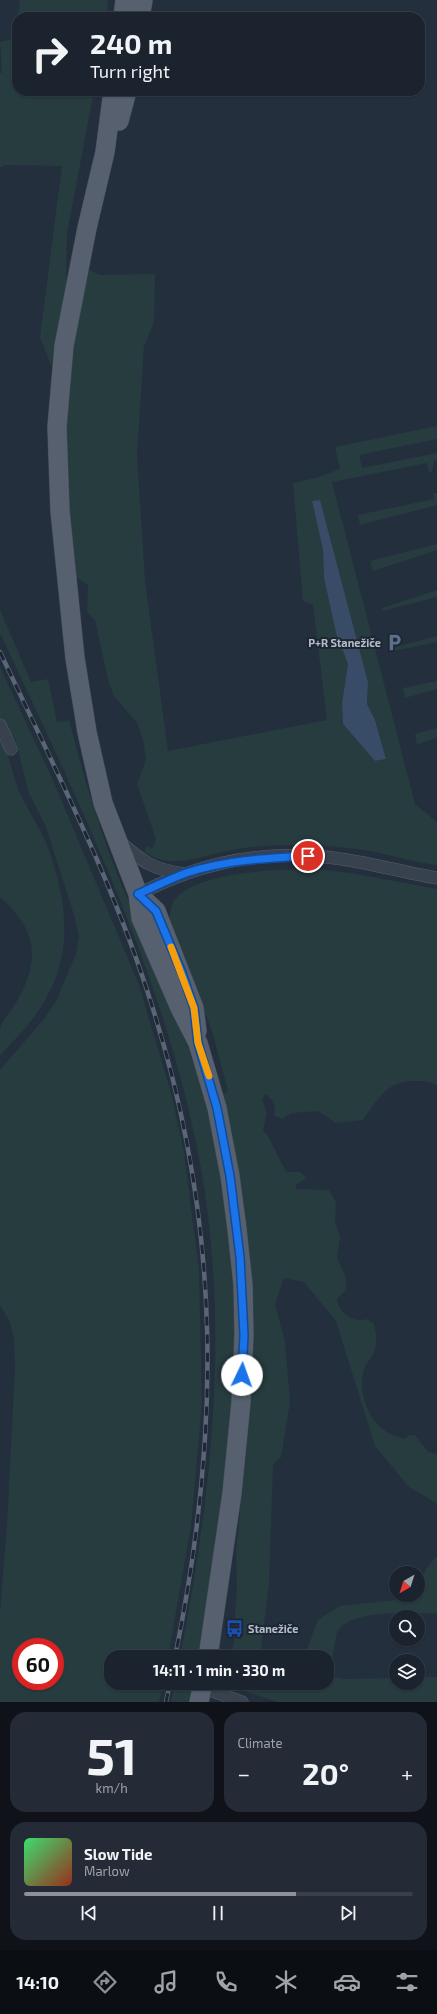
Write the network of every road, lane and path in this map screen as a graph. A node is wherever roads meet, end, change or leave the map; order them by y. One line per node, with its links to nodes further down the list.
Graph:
1 (125, 0): 3 (main road)
2 (143, 0): 4 (main road)
3 (124, 12)
4 (141, 12)
5 (112, 96): 7 (main road)
6 (125, 96): 7 (main road)
7 (105, 152): 10 (main road)
8 (0, 725): 9 (street)
9 (11, 749)
10 (115, 837): 11 (street); 13 (main road)
11 (185, 874): 12 (street); 13 (street)
12 (437, 878)
13 (138, 894): 14 (main road)
14 (209, 1650)
15 (202, 1690): 16 (street)
16 (242, 1702)

